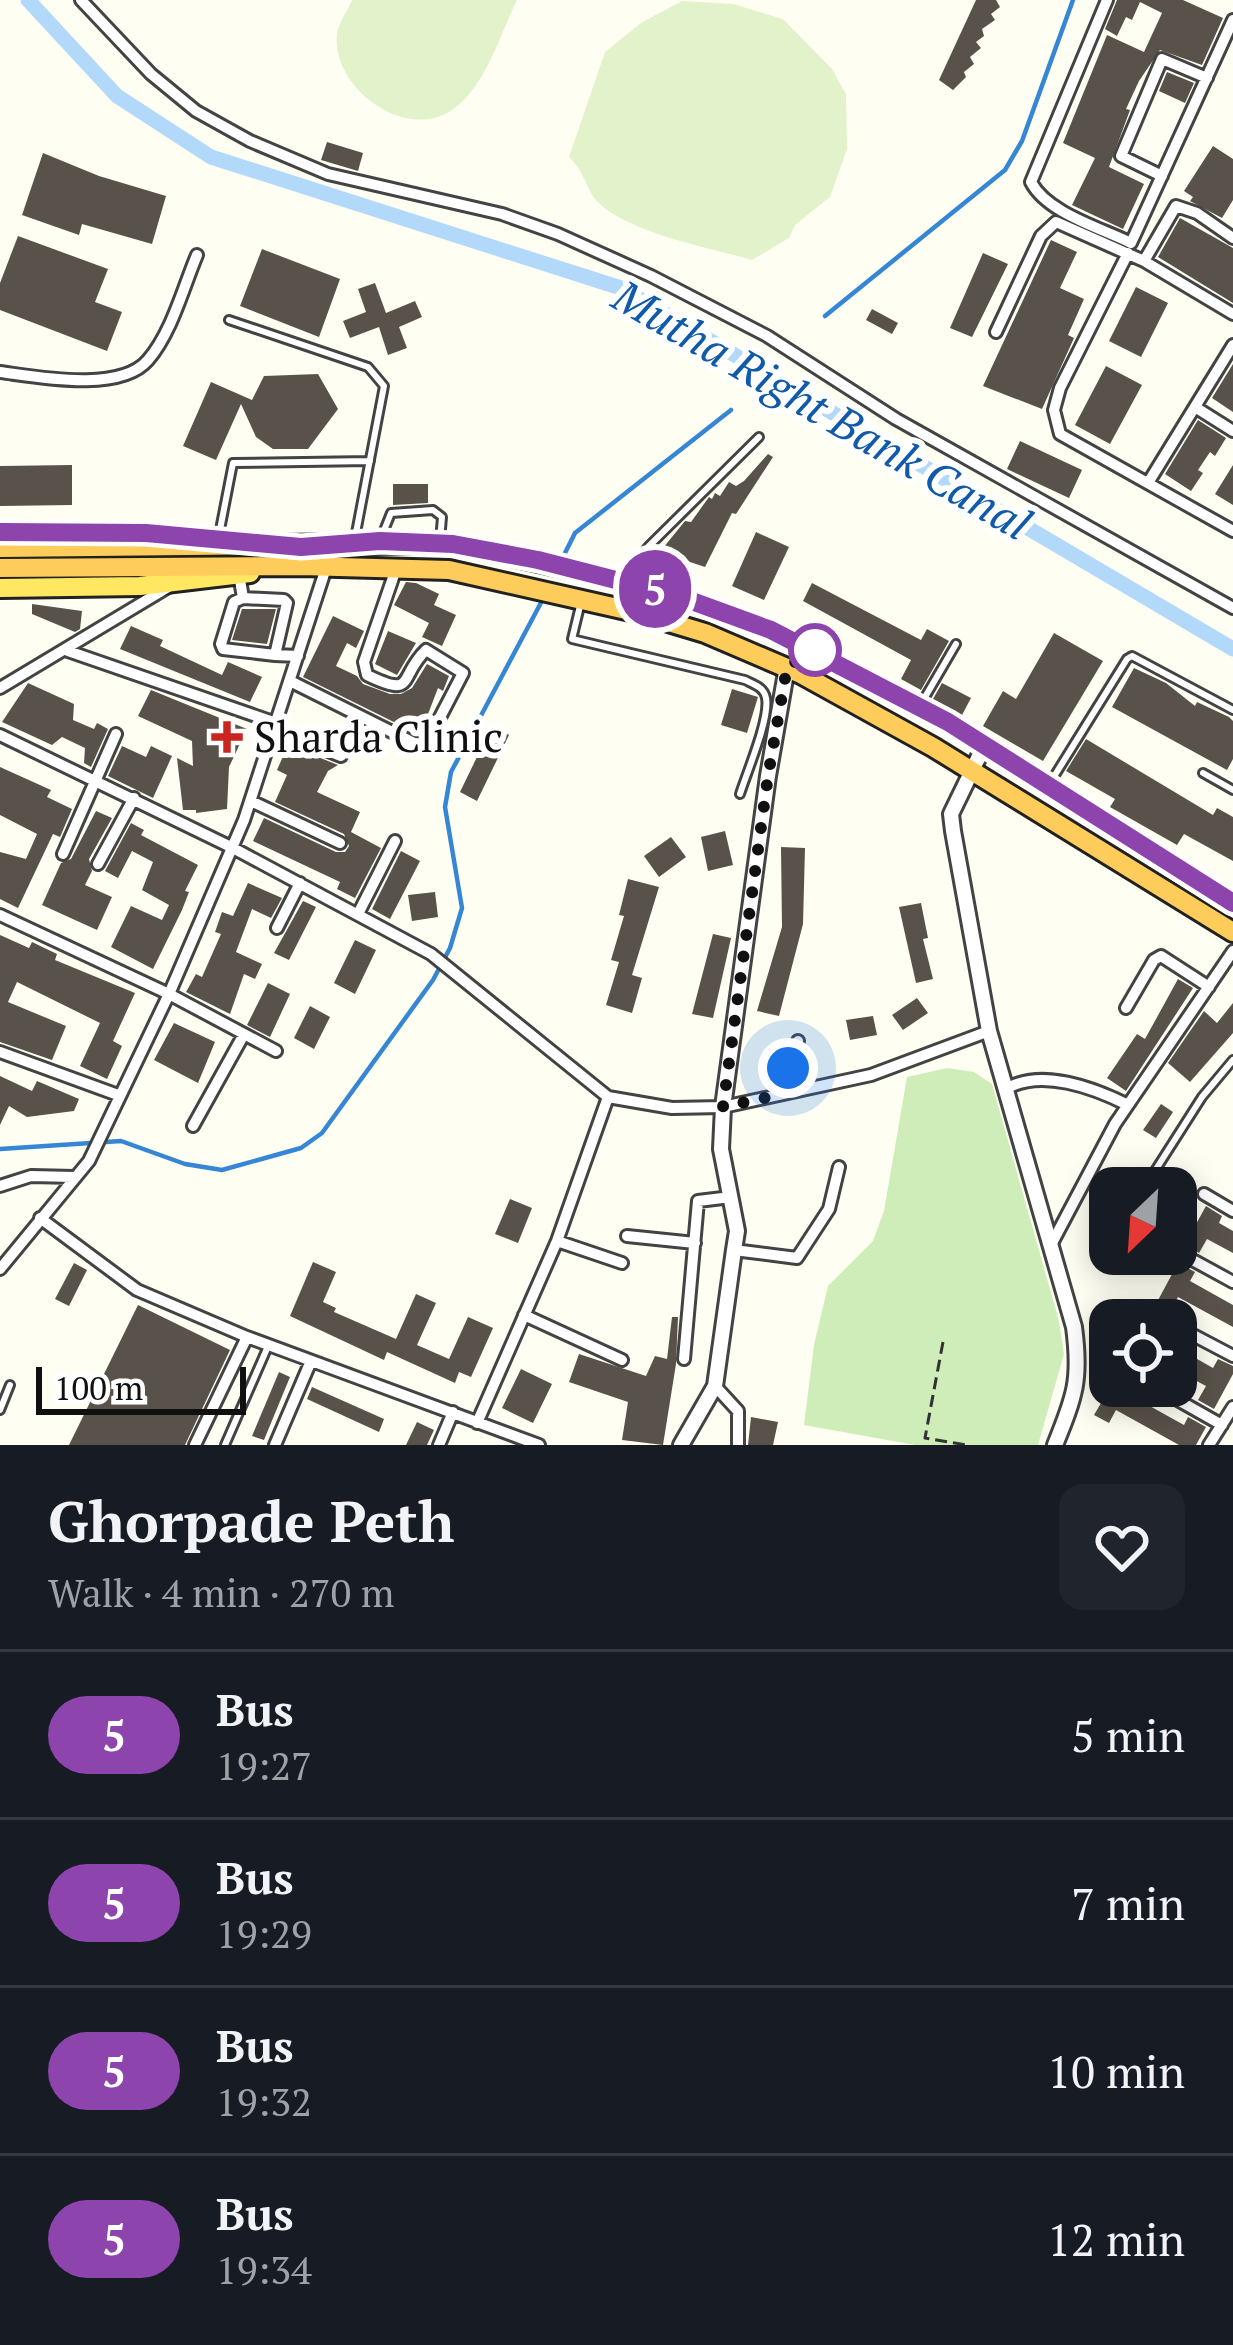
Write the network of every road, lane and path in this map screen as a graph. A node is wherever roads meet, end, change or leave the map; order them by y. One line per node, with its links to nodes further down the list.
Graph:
1 (81, 0): 37 (street)
2 (1107, 0): 5 (street)
3 (1233, 20): 4 (street)
4 (1207, 78): 5 (street); 5 (street)
5 (1162, 176)
6 (1233, 238): 9 (street)
7 (1128, 253): 9 (street); 12 (street); 19 (street)
8 (197, 255): 14 (street)
9 (1144, 261): 10 (street)
10 (1233, 314)
11 (230, 320): 18 (lane)
12 (995, 332)
13 (1233, 345): 15 (street)
14 (0, 372)
15 (1195, 407): 16 (street); 19 (street)
16 (1233, 431)
17 (759, 437): 33 (lane)
18 (370, 461): 22 (lane); 24 (lane)
19 (1148, 483): 20 (street)
20 (1233, 531)
21 (0, 532): 22 (main road)
22 (218, 540): 27 (main road)
23 (380, 541): 24 (highway); 25 (highway); 25 (lane)
24 (355, 542): 27 (highway)
25 (440, 543): 33 (highway)
26 (0, 548): 28 (highway)
27 (301, 557): 28 (highway); 30 (highway); 32 (main road)
28 (168, 567): 29 (highway); 32 (main road); 34 (main road); 39 (street)
29 (0, 568)
30 (326, 568): 31 (highway); 41 (street)
31 (396, 569): 36 (highway); 43 (street)
32 (239, 574): 35 (street)
33 (621, 580): 45 (highway)
34 (0, 588)
35 (243, 598): 40 (street); 40 (street)
36 (578, 598): 42 (highway); 57 (lane)
37 (1233, 608)
38 (956, 644): 45 (lane)
39 (68, 651): 44 (street); 47 (street)
40 (275, 655): 41 (street)
41 (298, 656): 43 (street)
42 (787, 667): 52 (highway); 86 (street)
43 (290, 681): 47 (street)
44 (0, 688)
45 (920, 706): 50 (highway)
46 (1233, 710): 55 (lane)
47 (275, 726): 51 (street); 59 (street)
48 (116, 734): 54 (street)
49 (1, 738): 54 (street)
50 (984, 746): 52 (street); 55 (highway)
51 (341, 756)
52 (969, 770): 70 (highway); 75 (street)
53 (1203, 773): 56 (lane)
54 (96, 779): 58 (street); 63 (street)
55 (1047, 787): 66 (highway)
56 (1233, 790)
57 (740, 794)
58 (134, 798): 62 (street); 64 (street)
59 (251, 801): 61 (street); 62 (street)
60 (395, 841): 67 (street)
61 (340, 843)
62 (233, 848): 65 (street); 73 (street)
63 (63, 854)
64 (98, 865)
65 (300, 883): 67 (street); 69 (street)
66 (1233, 903)
67 (358, 914): 84 (street)
68 (0, 915): 73 (street)
69 (277, 928)
70 (1233, 932)
71 (1233, 951): 72 (street)
72 (1208, 987): 74 (street); 85 (street)
73 (169, 994): 76 (street); 82 (street)
74 (1126, 1008)
75 (989, 1031): 81 (street); 83 (street)
76 (242, 1036): 78 (street); 87 (street)
77 (798, 1041): 83 (street)
78 (276, 1051)
79 (0, 1052): 82 (street)
80 (1233, 1060): 89 (lane)
81 (1006, 1089): 85 (street); 99 (street)
82 (118, 1095): 90 (street)
83 (779, 1095): 86 (street)
84 (608, 1097): 86 (street); 97 (street)
85 (1128, 1105): 99 (street)
86 (723, 1107): 93 (street)
87 (193, 1126)
88 (839, 1167): 100 (street)
89 (1157, 1167)
90 (74, 1177): 91 (street); 95 (street)
91 (0, 1186)
92 (1204, 1193): 94 (street)
93 (731, 1197): 98 (street); 100 (street)
94 (1233, 1211)
95 (40, 1218): 103 (street); 106 (street)
96 (627, 1236): 98 (street)
97 (556, 1241): 102 (street); 105 (street)
98 (694, 1243): 111 (street)
99 (1051, 1245): 130 (street)
100 (734, 1250): 115 (street)
101 (1197, 1262): 104 (street)
102 (622, 1263)
103 (0, 1270)
104 (1233, 1282)
105 (524, 1315): 113 (street); 120 (street)
106 (248, 1337): 109 (street); 122 (street)
107 (1197, 1337): 110 (street)
108 (943, 1342): 129 (path)
109 (269, 1344): 112 (street); 123 (lane)
110 (1233, 1357)
111 (684, 1359)
112 (311, 1360): 119 (street); 124 (street)
113 (622, 1360)
114 (10, 1384): 118 (lane)
115 (716, 1386): 127 (street); 128 (street)
116 (1190, 1407): 121 (street)
117 (1233, 1407): 121 (street)
118 (0, 1410)
119 (453, 1412): 120 (street); 125 (street)
120 (477, 1423): 126 (street)
121 (1222, 1425): 131 (street)
122 (195, 1445)
123 (225, 1445)
124 (274, 1445)
125 (439, 1445)
126 (538, 1445)
127 (681, 1445)
128 (738, 1445)
129 (967, 1445)
130 (1054, 1445)
131 (1209, 1445)

